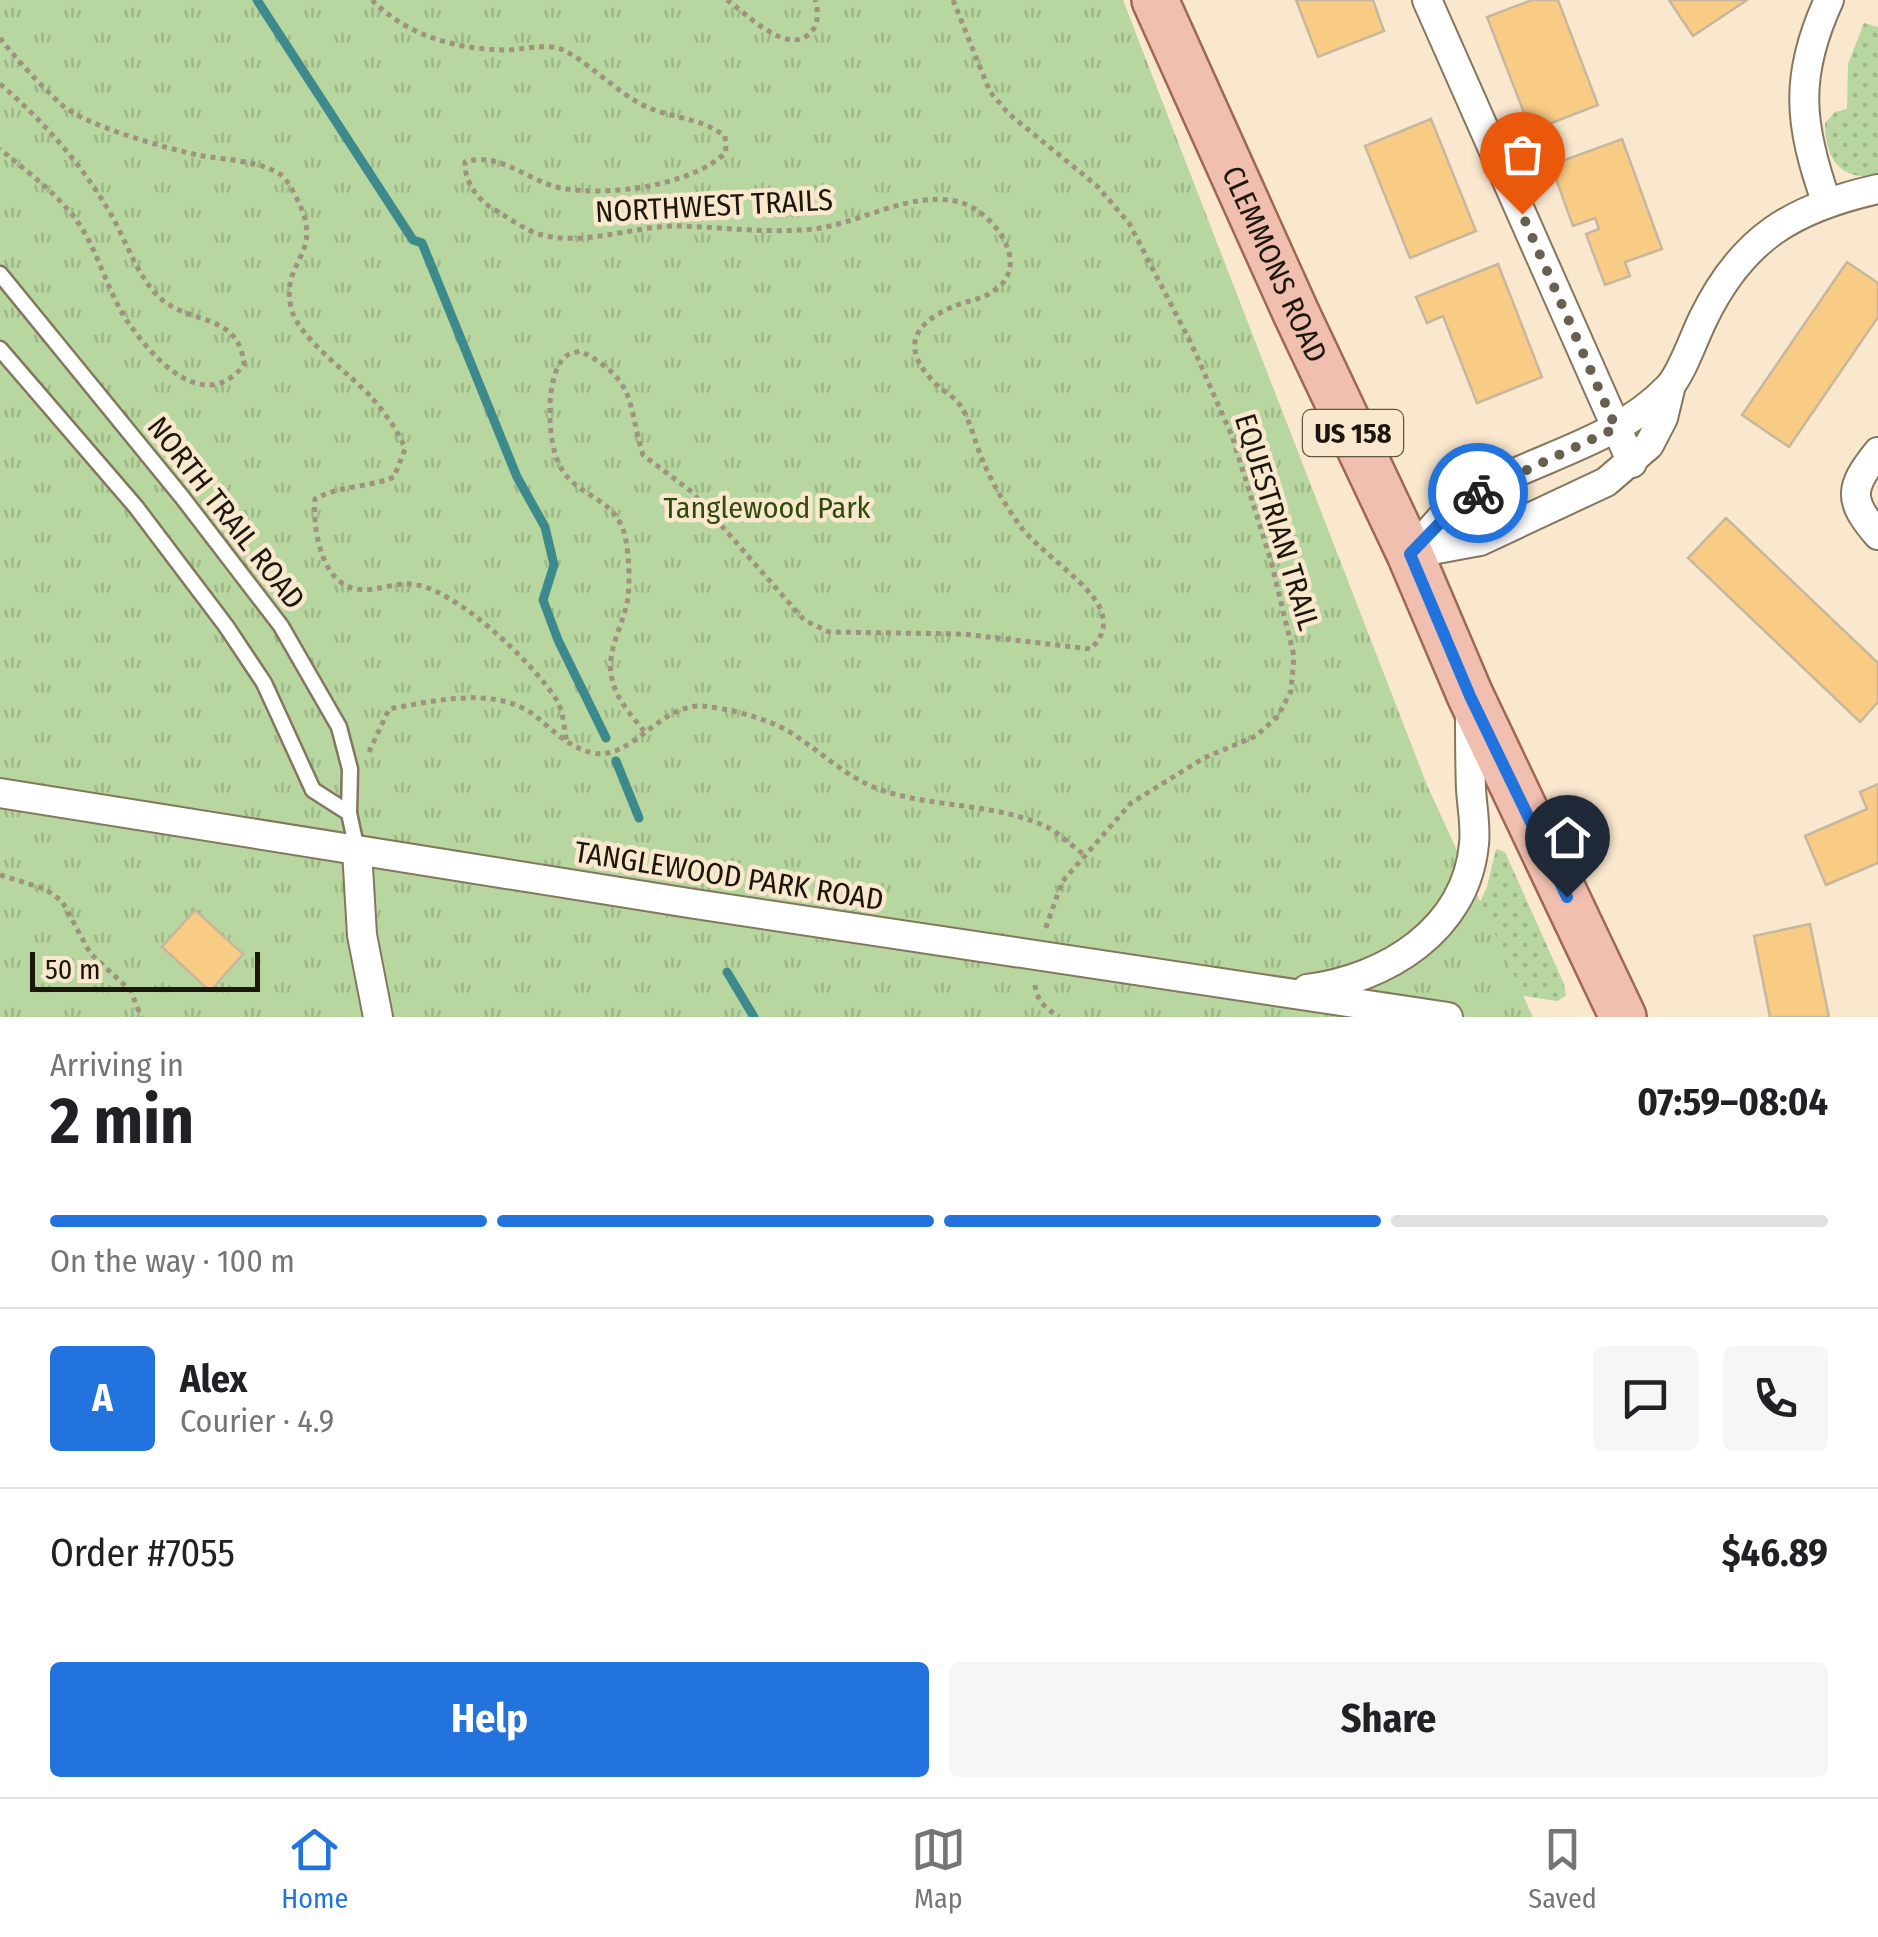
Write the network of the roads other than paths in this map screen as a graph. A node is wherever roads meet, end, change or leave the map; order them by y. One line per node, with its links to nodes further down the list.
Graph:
1 (1155, 0): 13 (main road, CLEMMONS ROAD / US 158)
2 (1427, 0): 9 (street)
3 (1829, 0): 5 (street)
4 (1878, 189): 5 (street)
5 (1826, 202): 8 (street)
6 (0, 274): 16 (lane, NORTH TRAIL ROAD)
7 (0, 349): 16 (lane)
8 (1672, 386): 9 (street); 11 (street)
9 (1616, 428): 11 (street); 13 (street)
10 (1878, 452): 12 (street)
11 (1632, 463): 13 (street)
12 (1878, 535)
13 (1410, 554): 14 (main road, CLEMMONS ROAD / US 158)
14 (1470, 696): 18 (street); 21 (main road, CLEMMONS ROAD / US 158)
15 (0, 793): 17 (street, TANGLEWOOD PARK ROAD)
16 (349, 813): 17 (lane, NORTH TRAIL ROAD)
17 (357, 850): 18 (street, TANGLEWOOD PARK ROAD); 19 (street)
18 (1278, 993): 20 (street, TANGLEWOOD PARK ROAD)
19 (378, 1017)
20 (1448, 1017)
21 (1623, 1017)

